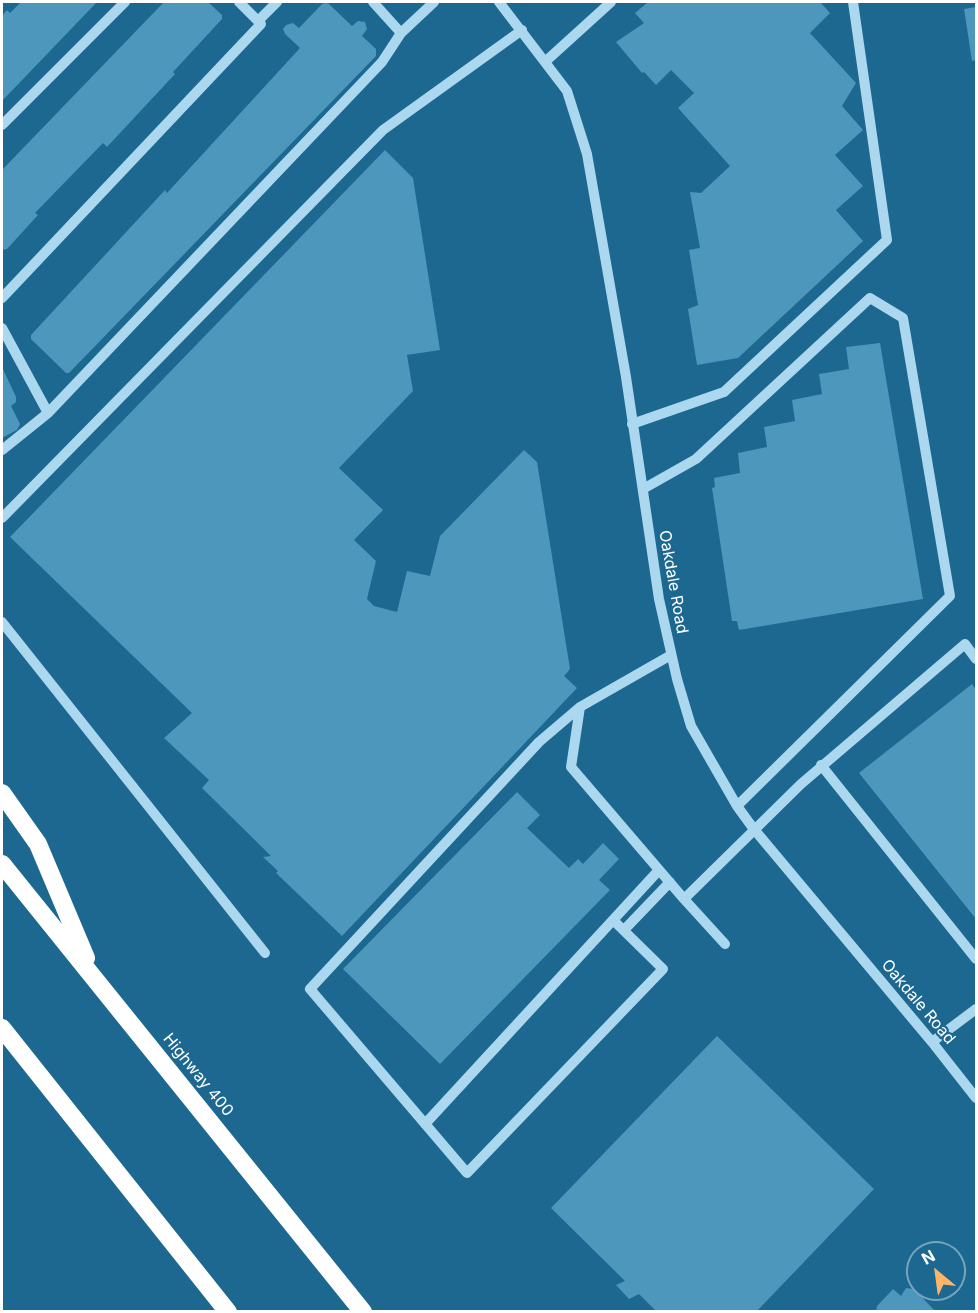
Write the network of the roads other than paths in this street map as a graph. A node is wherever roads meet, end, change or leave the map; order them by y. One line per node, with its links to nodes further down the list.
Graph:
1 (125, 2): 13 (street)
2 (239, 2): 9 (street)
3 (277, 2): 9 (street)
4 (373, 2): 11 (street)
5 (434, 2): 11 (street)
6 (499, 2): 10 (street, Oakdale Road)
7 (611, 2): 12 (street)
8 (853, 2): 17 (street)
9 (258, 21): 14 (street)
10 (522, 30): 12 (street, Oakdale Road); 20 (street)
11 (401, 33): 16 (street)
12 (546, 61): 17 (street, Oakdale Road)
13 (2, 125)
14 (2, 298)
15 (2, 328): 16 (street)
16 (48, 413): 18 (street)
17 (633, 424): 19 (street, Oakdale Road)
18 (2, 450)
19 (643, 489): 22 (street, Oakdale Road); 27 (street)
20 (2, 518)
21 (2, 622): 36 (street)
22 (671, 655): 24 (street); 27 (street, Oakdale Road)
23 (976, 658): 25 (street)
24 (580, 707): 30 (street); 43 (street)
25 (822, 765): 28 (street); 37 (street)
26 (2, 793): 38 (highway)
27 (737, 806): 28 (street, Oakdale Road)
28 (753, 828): 32 (street); 41 (street, Oakdale Road)
29 (2, 864): 38 (highway, Highway 400)
30 (659, 870): 31 (street); 33 (street)
31 (670, 882): 32 (street); 34 (street)
32 (684, 899): 35 (street)
33 (613, 920): 34 (street); 43 (street)
34 (624, 930): 43 (street)
35 (725, 944)
36 (265, 952)
37 (976, 959)
38 (92, 974): 45 (highway, Highway 400)
39 (976, 1009): 41 (street)
40 (2, 1028): 44 (highway)
41 (932, 1042): 42 (street, Oakdale Road)
42 (976, 1098)
43 (425, 1124)
44 (228, 1311)
45 (363, 1311)

